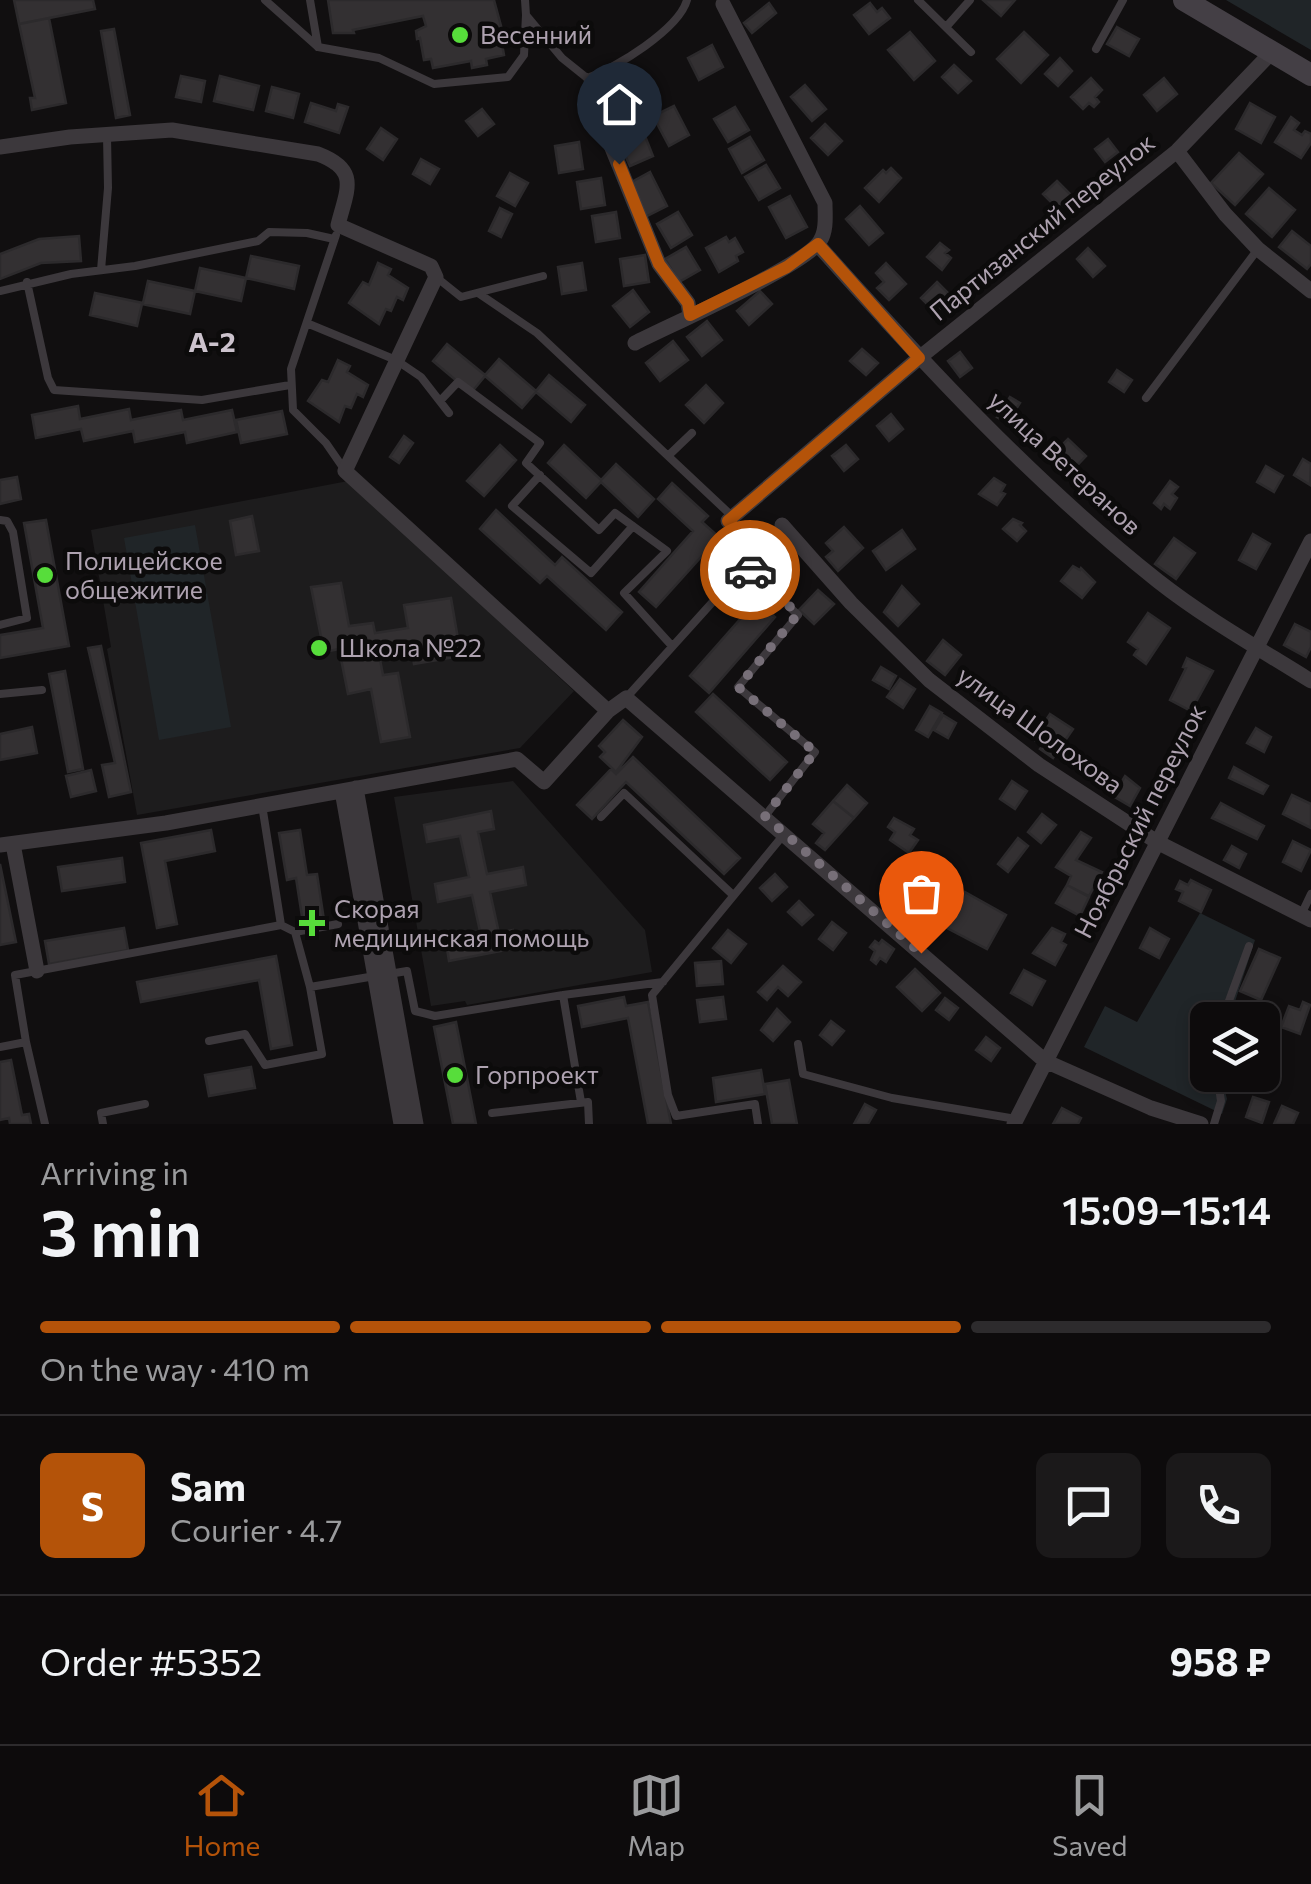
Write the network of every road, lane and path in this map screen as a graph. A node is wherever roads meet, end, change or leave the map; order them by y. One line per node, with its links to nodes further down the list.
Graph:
1 (264, 0): 14 (lane)
2 (310, 0): 14 (lane)
3 (524, 0): 10 (lane)
4 (687, 0): 19 (lane)
5 (918, 0): 11 (lane)
6 (970, 0): 11 (lane)
7 (1123, 0): 15 (lane)
8 (1184, 0): 17 (street)
9 (723, 4): 25 (street)
10 (526, 16): 12 (lane); 13 (lane)
11 (947, 26): 16 (lane)
12 (541, 32): 13 (lane); 19 (lane)
13 (525, 36): 14 (lane)
14 (318, 47)
15 (1096, 49)
16 (971, 52)
17 (1272, 52): 18 (street); 23 (street, Партизанский переулок)
18 (1311, 75)
19 (587, 78): 20 (lane)
20 (595, 106): 34 (street)
21 (107, 136): 22 (street); 24 (street); 27 (lane)
22 (1, 143)
23 (1176, 151): 26 (street); 37 (street, Партизанский переулок)
24 (336, 232): 27 (lane); 29 (street); 35 (lane)
25 (818, 244): 34 (street); 37 (street, улица Ветеранов)
26 (1258, 249): 32 (street); 40 (lane)
27 (101, 270): 30 (lane)
28 (542, 276): 33 (lane)
29 (436, 278): 33 (lane); 38 (street)
30 (28, 282): 31 (lane); 39 (lane)
31 (0, 291)
32 (1311, 291)
33 (478, 292): 44 (lane)
34 (690, 315): 36 (street)
35 (309, 324): 38 (lane); 39 (lane)
36 (635, 344)
37 (919, 358): 47 (street, Партизанский переулок); 56 (street, улица Ветеранов)
38 (396, 360): 41 (lane); 45 (street)
39 (290, 384): 45 (lane)
40 (1146, 398)
41 (440, 401): 42 (lane); 46 (lane)
42 (449, 412)
43 (692, 433): 44 (lane)
44 (669, 455): 47 (lane)
45 (346, 471): 61 (street)
46 (540, 476): 50 (lane); 50 (lane)
47 (733, 516): 52 (street)
48 (0, 520): 54 (lane)
49 (782, 525): 52 (lane); 67 (street, улица Шолохова)
50 (633, 526): 55 (lane)
51 (1311, 542): 56 (street, Ноябрьский переулок)
52 (757, 551): 53 (lane)
53 (744, 565): 55 (lane); 64 (lane)
54 (0, 625)
55 (672, 646): 60 (lane)
56 (1257, 647): 57 (street, улица Ветеранов); 67 (street, Ноябрьский переулок)
57 (1311, 680)
58 (42, 690): 59 (lane)
59 (0, 694)
60 (626, 698): 61 (street); 64 (street)
61 (608, 711): 62 (street)
62 (349, 789): 63 (street); 77 (street)
63 (262, 805): 68 (street); 73 (lane)
64 (765, 816): 66 (street)
65 (600, 817): 69 (lane)
66 (786, 833): 69 (lane); 86 (street)
67 (1157, 842): 71 (street, улица Шолохова); 86 (street, Ноябрьский переулок)
68 (6, 844): 76 (street)
69 (733, 894): 78 (lane)
70 (1311, 894): 71 (lane)
71 (1306, 917)
72 (338, 924): 74 (lane)
73 (282, 925): 74 (lane); 76 (lane)
74 (295, 932): 79 (lane)
75 (1249, 946): 81 (lane)
76 (37, 971): 83 (lane)
77 (382, 975): 79 (lane); 80 (lane); 94 (street); 95 (street)
78 (663, 982): 80 (lane); 97 (lane)
79 (310, 988): 82 (lane)
80 (563, 996): 88 (lane)
81 (1229, 1002)
82 (208, 1040)
83 (26, 1042): 85 (lane); 92 (lane)
84 (798, 1044): 91 (lane)
85 (0, 1046)
86 (1044, 1061): 91 (street, Ноябрьский переулок); 98 (street)
87 (1219, 1092): 99 (lane)
88 (581, 1102): 90 (lane); 96 (lane)
89 (145, 1104): 93 (lane)
90 (492, 1113)
91 (1015, 1121)
92 (45, 1124)
93 (102, 1124)
94 (401, 1124)
95 (416, 1124)
96 (590, 1124)
97 (758, 1124)
98 (1201, 1124)
99 (1214, 1124)

